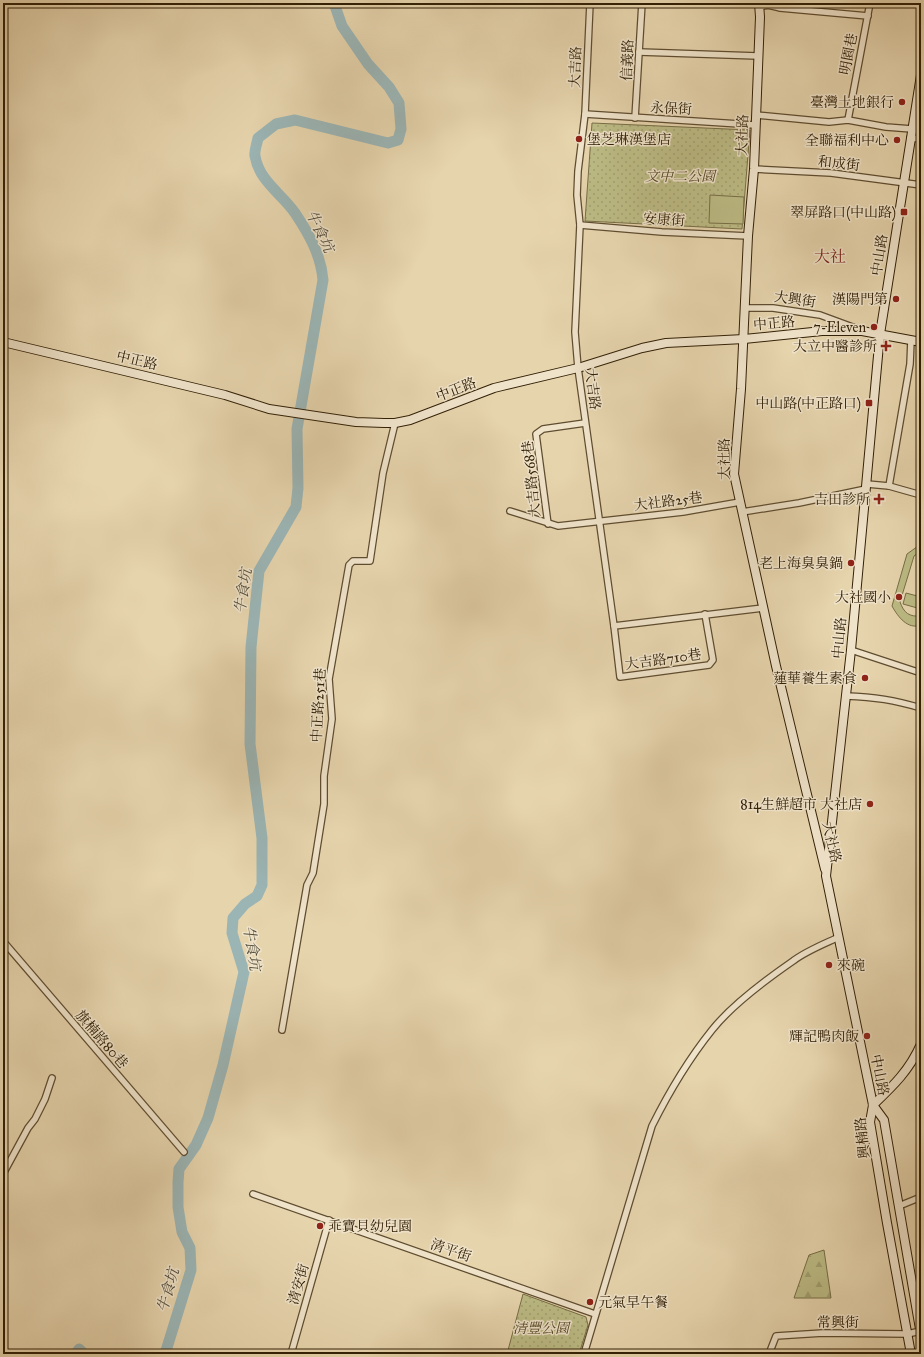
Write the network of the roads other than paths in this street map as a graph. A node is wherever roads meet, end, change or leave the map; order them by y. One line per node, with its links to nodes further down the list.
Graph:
1 (590, 3): 9 (street, 大吉路)
2 (642, 3): 6 (street, 信義路)
3 (870, 3): 5 (street, 明園巷)
4 (760, 4): 5 (street, 明園巷); 7 (street, 大社路)
5 (868, 16): 12 (street, 明園巷)
6 (639, 52): 7 (street); 11 (street, 信義路)
7 (758, 56): 10 (street, 大社路)
8 (921, 75): 14 (street, 中山路)
9 (585, 114): 11 (street, 永保街); 20 (street, 大吉路)
10 (756, 115): 12 (street); 13 (street, 大社路)
11 (635, 118): 13 (street, 永保街)
12 (848, 120): 14 (street)
13 (756, 125): 17 (street, 大社路)
14 (912, 129): 15 (street, 中山路)
15 (910, 138): 16 (street); 18 (street, 中山路)
16 (921, 139)
17 (754, 169): 18 (street, 和成街); 21 (street, 大社路)
18 (903, 182): 19 (street, 和成街); 24 (street, 中山路)
19 (921, 185)
20 (580, 225): 21 (street, 安康街); 29 (street, 大吉路)
21 (748, 236): 22 (street, 大社路)
22 (745, 308): 23 (street, 大興街); 25 (street, 大社路)
23 (862, 331): 24 (street, 中正路); 25 (street, 中正路)
24 (880, 334): 26 (street, 中正路); 32 (street, 中山路)
25 (744, 339): 29 (street, 中正路); 35 (street, 大社路)
26 (911, 340): 28 (street, 中正路); 33 (street)
27 (3, 342): 30 (street, 中正路)
28 (921, 342)
29 (578, 368): 30 (street, 中正路); 31 (street, 大吉路)
30 (395, 423): 50 (street, 中正路251巷)
31 (585, 423): 38 (street, 大吉路); 39 (street, 大吉路568巷)
32 (866, 486): 33 (street); 37 (street); 43 (street, 中山路)
33 (889, 486): 34 (street)
34 (921, 495)
35 (740, 502): 37 (street, 大社路); 38 (street, 大社路25巷)
36 (510, 511): 39 (street, 大社路25巷)
37 (742, 512): 40 (street, 大社路)
38 (599, 521): 39 (street, 大社路25巷); 42 (street, 大吉路)
39 (548, 524)
40 (763, 608): 41 (street); 47 (street, 大社路)
41 (705, 614): 42 (street); 42 (street, 大吉路710巷)
42 (614, 626)
43 (851, 650): 44 (street); 45 (street, 中山路)
44 (921, 673)
45 (846, 696): 46 (street); 47 (street, 中山路)
46 (921, 708)
47 (826, 876): 48 (street, 中山路)
48 (838, 937): 53 (street, 中山路); 60 (street)
49 (3, 941): 54 (street, 旗楠路80巷)
50 (282, 1030)
51 (921, 1044): 53 (street)
52 (52, 1078): 55 (street)
53 (872, 1106): 58 (street, 興楠路); 62 (street, 興楠路)
54 (184, 1152)
55 (3, 1174)
56 (252, 1194): 59 (street, 清平街)
57 (921, 1197): 58 (street)
58 (899, 1206): 61 (street, 興楠路)
59 (329, 1220): 60 (street, 清平街); 63 (street, 清安街)
60 (595, 1314): 64 (street)
61 (921, 1332): 62 (street, 常興街)
62 (907, 1334): 65 (street, 常興街); 66 (street, 興楠路)
63 (291, 1354)
64 (584, 1354)
65 (769, 1354)
66 (911, 1354)

